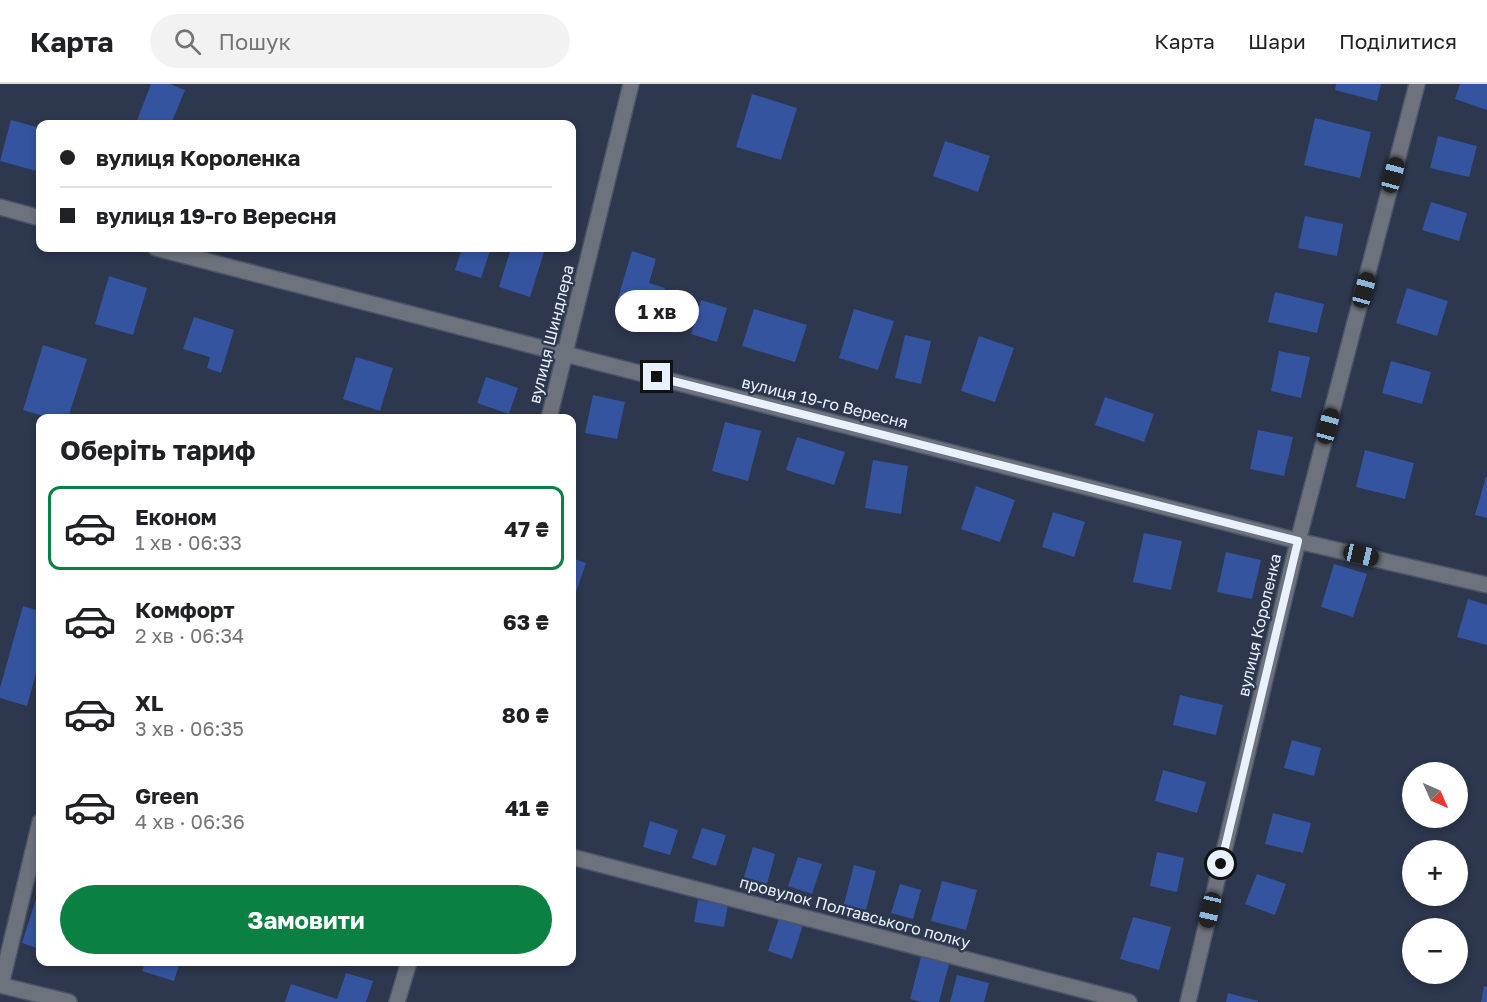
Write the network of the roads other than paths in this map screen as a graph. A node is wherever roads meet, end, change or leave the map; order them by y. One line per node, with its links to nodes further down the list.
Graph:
1 (631, 84): 6 (street, вулиця Шиндлера)
2 (1417, 84): 8 (street, вулиця Короленка)
3 (0, 207): 4 (street)
4 (36, 217)
5 (171, 252): 6 (street, вулиця 19-го Вересня)
6 (565, 354): 7 (street, вулиця Шиндлера); 8 (street, вулиця 19-го Вересня)
7 (550, 414)
8 (1298, 541): 9 (street, вулиця 19-го Вересня); 17 (street, вулиця Короленка)
9 (1487, 585)
10 (36, 839): 13 (street)
11 (576, 857): 16 (street, провулок Полтавського полку)
12 (407, 966): 15 (street)
13 (1, 985): 14 (street)
14 (69, 1002)
15 (398, 1002)
16 (1129, 1002)
17 (1188, 1002)

